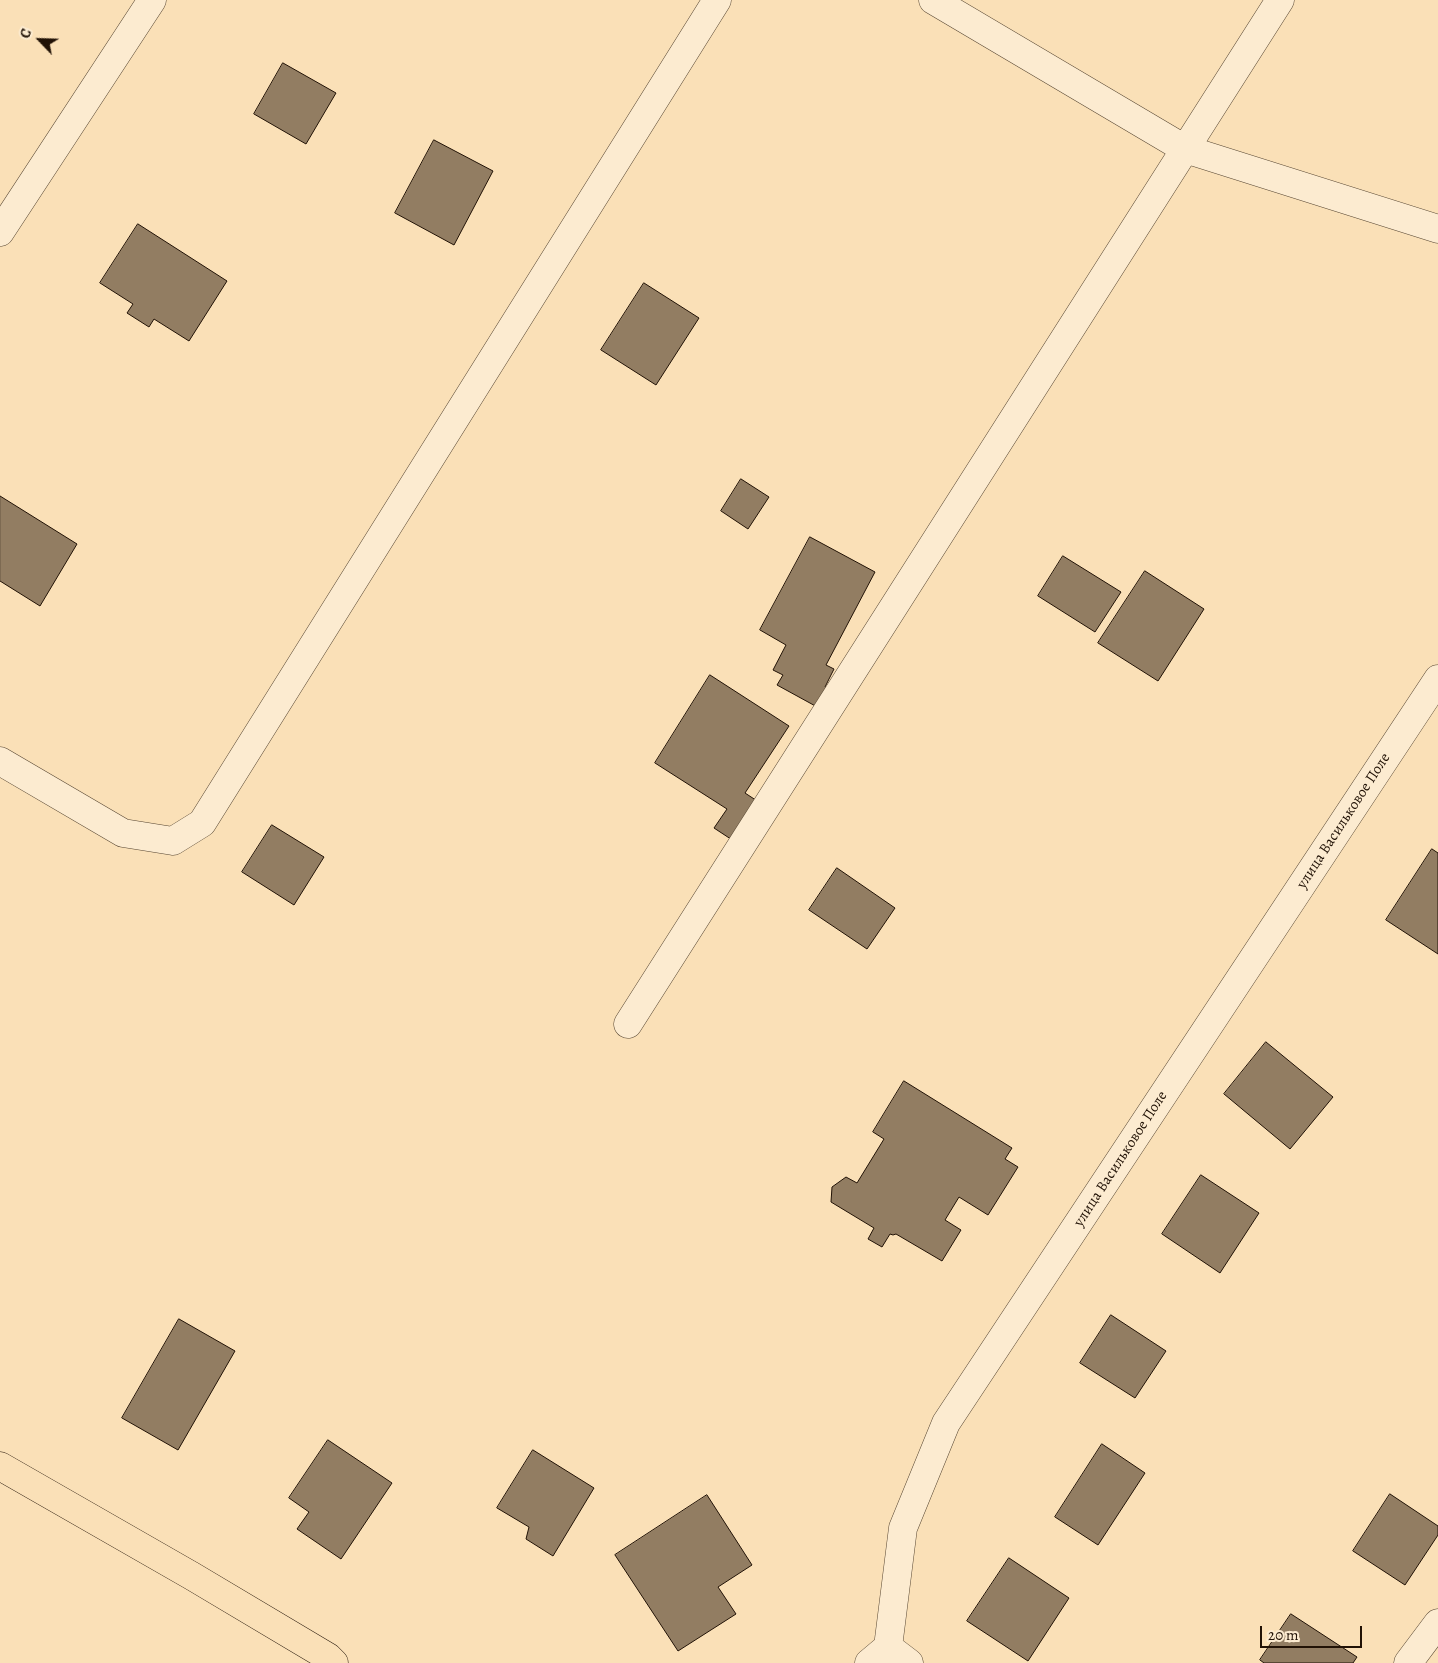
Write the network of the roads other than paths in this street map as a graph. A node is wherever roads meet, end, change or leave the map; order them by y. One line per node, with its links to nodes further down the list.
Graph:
1 (152, 0): 7 (street)
2 (717, 0): 9 (street)
3 (933, 0): 5 (street)
4 (1280, 0): 5 (street)
5 (1185, 149): 6 (street); 10 (street)
6 (1438, 229)
7 (0, 232)
8 (1438, 679): 13 (street, улица Васильковое Поле)
9 (0, 761)
10 (628, 1024)
11 (0, 1466): 14 (main road)
12 (1438, 1623): 16 (street)
13 (878, 1655): 15 (street)
14 (334, 1663)
15 (909, 1663)
16 (1408, 1663)

